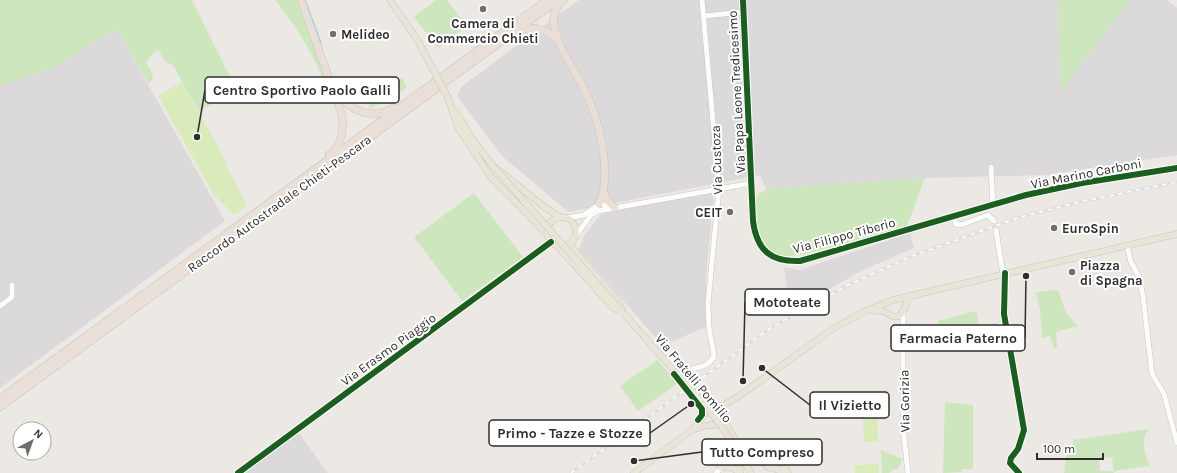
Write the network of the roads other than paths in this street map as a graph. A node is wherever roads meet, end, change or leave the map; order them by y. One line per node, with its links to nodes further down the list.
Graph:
1 (301, 0): 12 (highway)
2 (390, 0): 13 (main road, Via Fratelli Pomilio, bridge)
3 (548, 0): 14 (highway, Raccordo Autostradale Chieti-Pescara)
4 (558, 0): 10 (highway, Raccordo Autostradale Chieti-Pescara)
5 (564, 0): 11 (highway)
6 (702, 0): 9 (street, Via Custoza)
7 (743, 0): 8 (street, Via Papa Leone Tredicesimo)
8 (743, 12): 9 (street); 19 (street, Via Papa Leone Tredicesimo)
9 (704, 16): 20 (street, Via Custoza)
10 (505, 39): 11 (highway); 54 (highway, Raccordo Autostradale Chieti-Pescara)
11 (558, 40): 21 (highway)
12 (334, 91): 14 (highway); 18 (highway)
13 (448, 98): 15 (main road, Via Fratelli Pomilio); 30 (main road)
14 (410, 100): 18 (highway, Raccordo Autostradale Chieti-Pescara)
15 (492, 165): 27 (main road, bridge); 44 (main road, Via Fratelli Pomilio, bridge)
16 (991, 167): 23 (street)
17 (1177, 168): 23 (street, Via Marino Carboni)
18 (305, 176): 52 (highway, Raccordo Autostradale Chieti-Pescara)
19 (752, 183): 20 (street); 26 (street, Via Filippo Tiberio)
20 (719, 188): 24 (street); 50 (street, Via Custoza)
21 (604, 192): 22 (highway); 24 (highway)
22 (599, 204): 24 (street); 25 (street); 27 (street)
23 (993, 205): 26 (street, Via Marino Carboni)
24 (615, 208): 25 (street)
25 (593, 214): 32 (street)
26 (953, 216): 28 (street)
27 (564, 217): 30 (main road); 32 (main road)
28 (994, 221)
29 (996, 230): 37 (street)
30 (547, 234): 33 (main road)
31 (1177, 234): 36 (main road)
32 (575, 238): 34 (main road)
33 (551, 242): 35 (main road); 69 (street, Via Erasmo Piaggio)
34 (570, 244): 35 (main road); 44 (main road, bridge)
35 (559, 246): 44 (main road, bridge); 50 (street, Via Fratelli Pomilio)
36 (1127, 246): 37 (main road); 60 (street)
37 (1004, 274): 39 (main road); 47 (street)
38 (12, 285): 42 (street)
39 (912, 296): 40 (main road); 43 (main road)
40 (897, 300): 41 (main road); 43 (main road)
41 (890, 302): 45 (main road); 46 (main road)
42 (0, 306)
43 (903, 310): 45 (main road); 48 (street, Via Gorizia)
44 (624, 314): 64 (main road, Via Fratelli Pomilio, bridge)
45 (891, 315): 46 (main road); 48 (street)
46 (855, 317): 51 (main road)
47 (1006, 324): 49 (street); 77 (street)
48 (902, 328): 76 (street, Via Gorizia)
49 (953, 337)
50 (684, 374)
51 (739, 396): 53 (main road); 56 (main road)
52 (0, 399)
53 (718, 406): 55 (main road); 56 (main road)
54 (0, 407)
55 (706, 414): 58 (main road); 59 (main road)
56 (725, 414): 57 (main road)
57 (724, 423): 58 (main road); 61 (main road)
58 (712, 424): 59 (main road)
59 (692, 430): 70 (main road)
60 (1177, 443)
61 (739, 449): 62 (main road); 67 (street); 72 (main road)
62 (755, 455): 63 (main road); 66 (main road)
63 (771, 457): 65 (main road); 66 (main road)
64 (743, 459): 72 (main road); 73 (main road, Via Fratelli Pomilio)
65 (778, 461): 68 (main road); 75 (main road)
66 (766, 464): 68 (main road)
67 (720, 468): 71 (street); 72 (main road)
68 (774, 468): 74 (main road)
69 (238, 473)
70 (634, 473)
71 (716, 473)
72 (742, 473)
73 (751, 473)
74 (783, 473)
75 (788, 473)
76 (908, 473)
77 (1019, 473)

